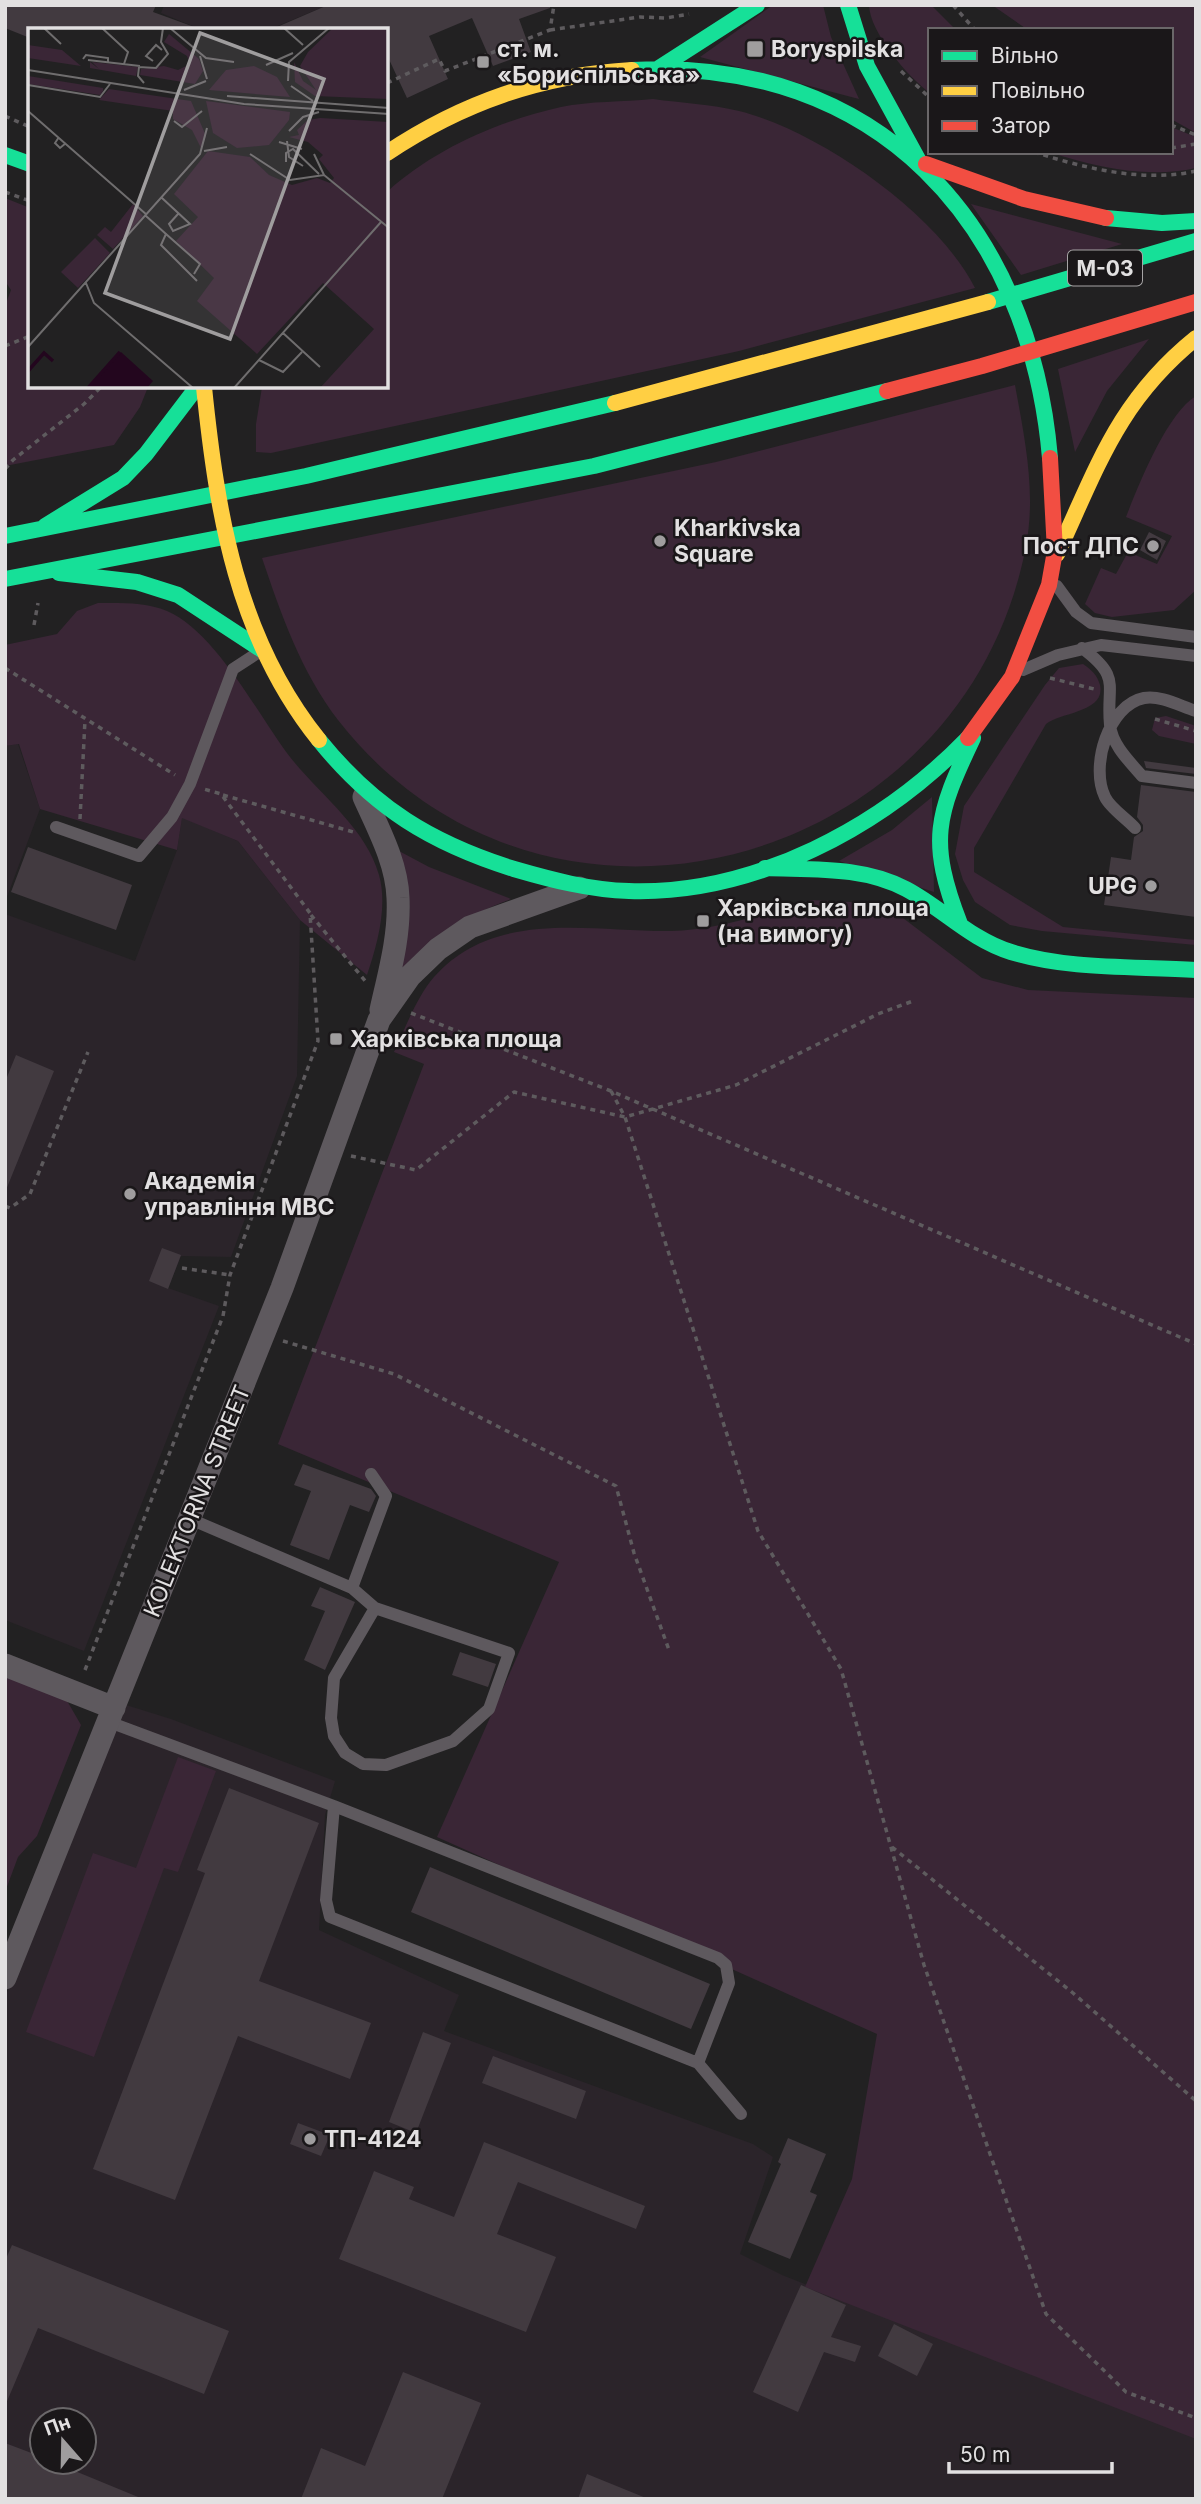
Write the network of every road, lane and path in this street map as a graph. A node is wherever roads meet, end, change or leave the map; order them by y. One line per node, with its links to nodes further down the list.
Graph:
1 (554, 5): 7 (path)
2 (757, 5): 8 (main road)
3 (848, 5): 21 (main road)
4 (953, 5): 6 (path)
5 (692, 14): 7 (path)
6 (973, 28)
7 (550, 30): 9 (path)
8 (659, 68): 13 (main road); 21 (main road)
9 (388, 83)
10 (5, 116): 11 (path)
11 (28, 126)
12 (1173, 126): 14 (path)
13 (421, 128): 15 (main road); 18 (main road)
14 (1196, 135)
15 (388, 139)
16 (1196, 144): 17 (path)
17 (1173, 148)
18 (388, 152)
19 (1040, 154): 23 (path)
20 (5, 155): 22 (main road)
21 (919, 161): 26 (main road); 28 (main road)
22 (28, 163)
23 (1196, 171)
24 (5, 192): 25 (path)
25 (28, 200)
26 (1196, 221)
27 (1196, 241): 28 (main road, М-03)
28 (1014, 295): 33 (main road); 38 (main road)
29 (1196, 302): 33 (main road, М-03)
30 (28, 337): 32 (path)
31 (1196, 338): 42 (main road)
32 (5, 346)
33 (1032, 351): 41 (main road); 42 (main road)
34 (100, 388): 37 (path)
35 (196, 388): 39 (main road)
36 (204, 388): 38 (main road)
37 (5, 469)
38 (215, 494): 39 (main road); 41 (main road)
39 (39, 530): 40 (main road)
40 (5, 536)
41 (223, 538): 43 (main road); 48 (main road)
42 (1055, 558): 44 (main road)
43 (44, 572): 45 (main road); 48 (main road)
44 (1052, 578): 46 (lane); 51 (main road)
45 (5, 579)
46 (1196, 637)
47 (1082, 648): 49 (lane); 51 (lane); 58 (lane)
48 (262, 650): 60 (main road); 62 (lane)
49 (1196, 656)
50 (5, 668): 56 (path)
51 (1014, 674): 57 (main road)
52 (1045, 676): 53 (path)
53 (1101, 691)
54 (1196, 711): 58 (lane)
55 (1155, 719): 59 (path)
56 (85, 720): 62 (path); 66 (path)
57 (978, 727): 68 (main road); 71 (main road)
58 (1110, 727): 61 (lane); 65 (lane)
59 (1196, 731)
60 (356, 781): 69 (main road); 76 (street, KOLEKTORNA STREET)
61 (1196, 783)
62 (190, 784): 63 (path); 66 (lane)
63 (221, 794): 67 (path); 70 (path)
64 (55, 827): 66 (lane)
65 (1135, 828)
66 (79, 835)
67 (369, 837)
68 (765, 868): 69 (main road); 71 (main road)
69 (582, 887): 76 (street, KOLEKTORNA STREET)
70 (310, 913): 73 (path); 84 (path)
71 (960, 924): 72 (main road)
72 (1196, 970)
73 (369, 987)
74 (913, 1001): 79 (path)
75 (405, 1010): 78 (path)
76 (379, 1020): 81 (street, KOLEKTORNA STREET)
77 (88, 1052): 82 (path)
78 (611, 1091): 79 (path); 80 (path)
79 (653, 1109): 80 (path); 86 (path)
80 (625, 1117): 81 (path); 96 (path)
81 (331, 1150): 88 (street, KOLEKTORNA STREET)
82 (5, 1206)
83 (182, 1268): 84 (path)
84 (230, 1275): 93 (path)
85 (274, 1339): 91 (path)
86 (1196, 1344)
87 (371, 1474): 89 (lane)
88 (190, 1519): 89 (lane); 94 (street, KOLEKTORNA STREET)
89 (352, 1588): 90 (lane)
90 (375, 1608): 90 (lane)
91 (669, 1650)
92 (5, 1665): 94 (street)
93 (85, 1670)
94 (111, 1715): 95 (lane); 97 (street, KOLEKTORNA STREET)
95 (334, 1807): 98 (lane); 98 (lane)
96 (891, 1846): 99 (path); 101 (path)
97 (5, 1978)
98 (698, 2063): 100 (lane)
99 (1196, 2101)
100 (741, 2114)
101 (1196, 2417)

